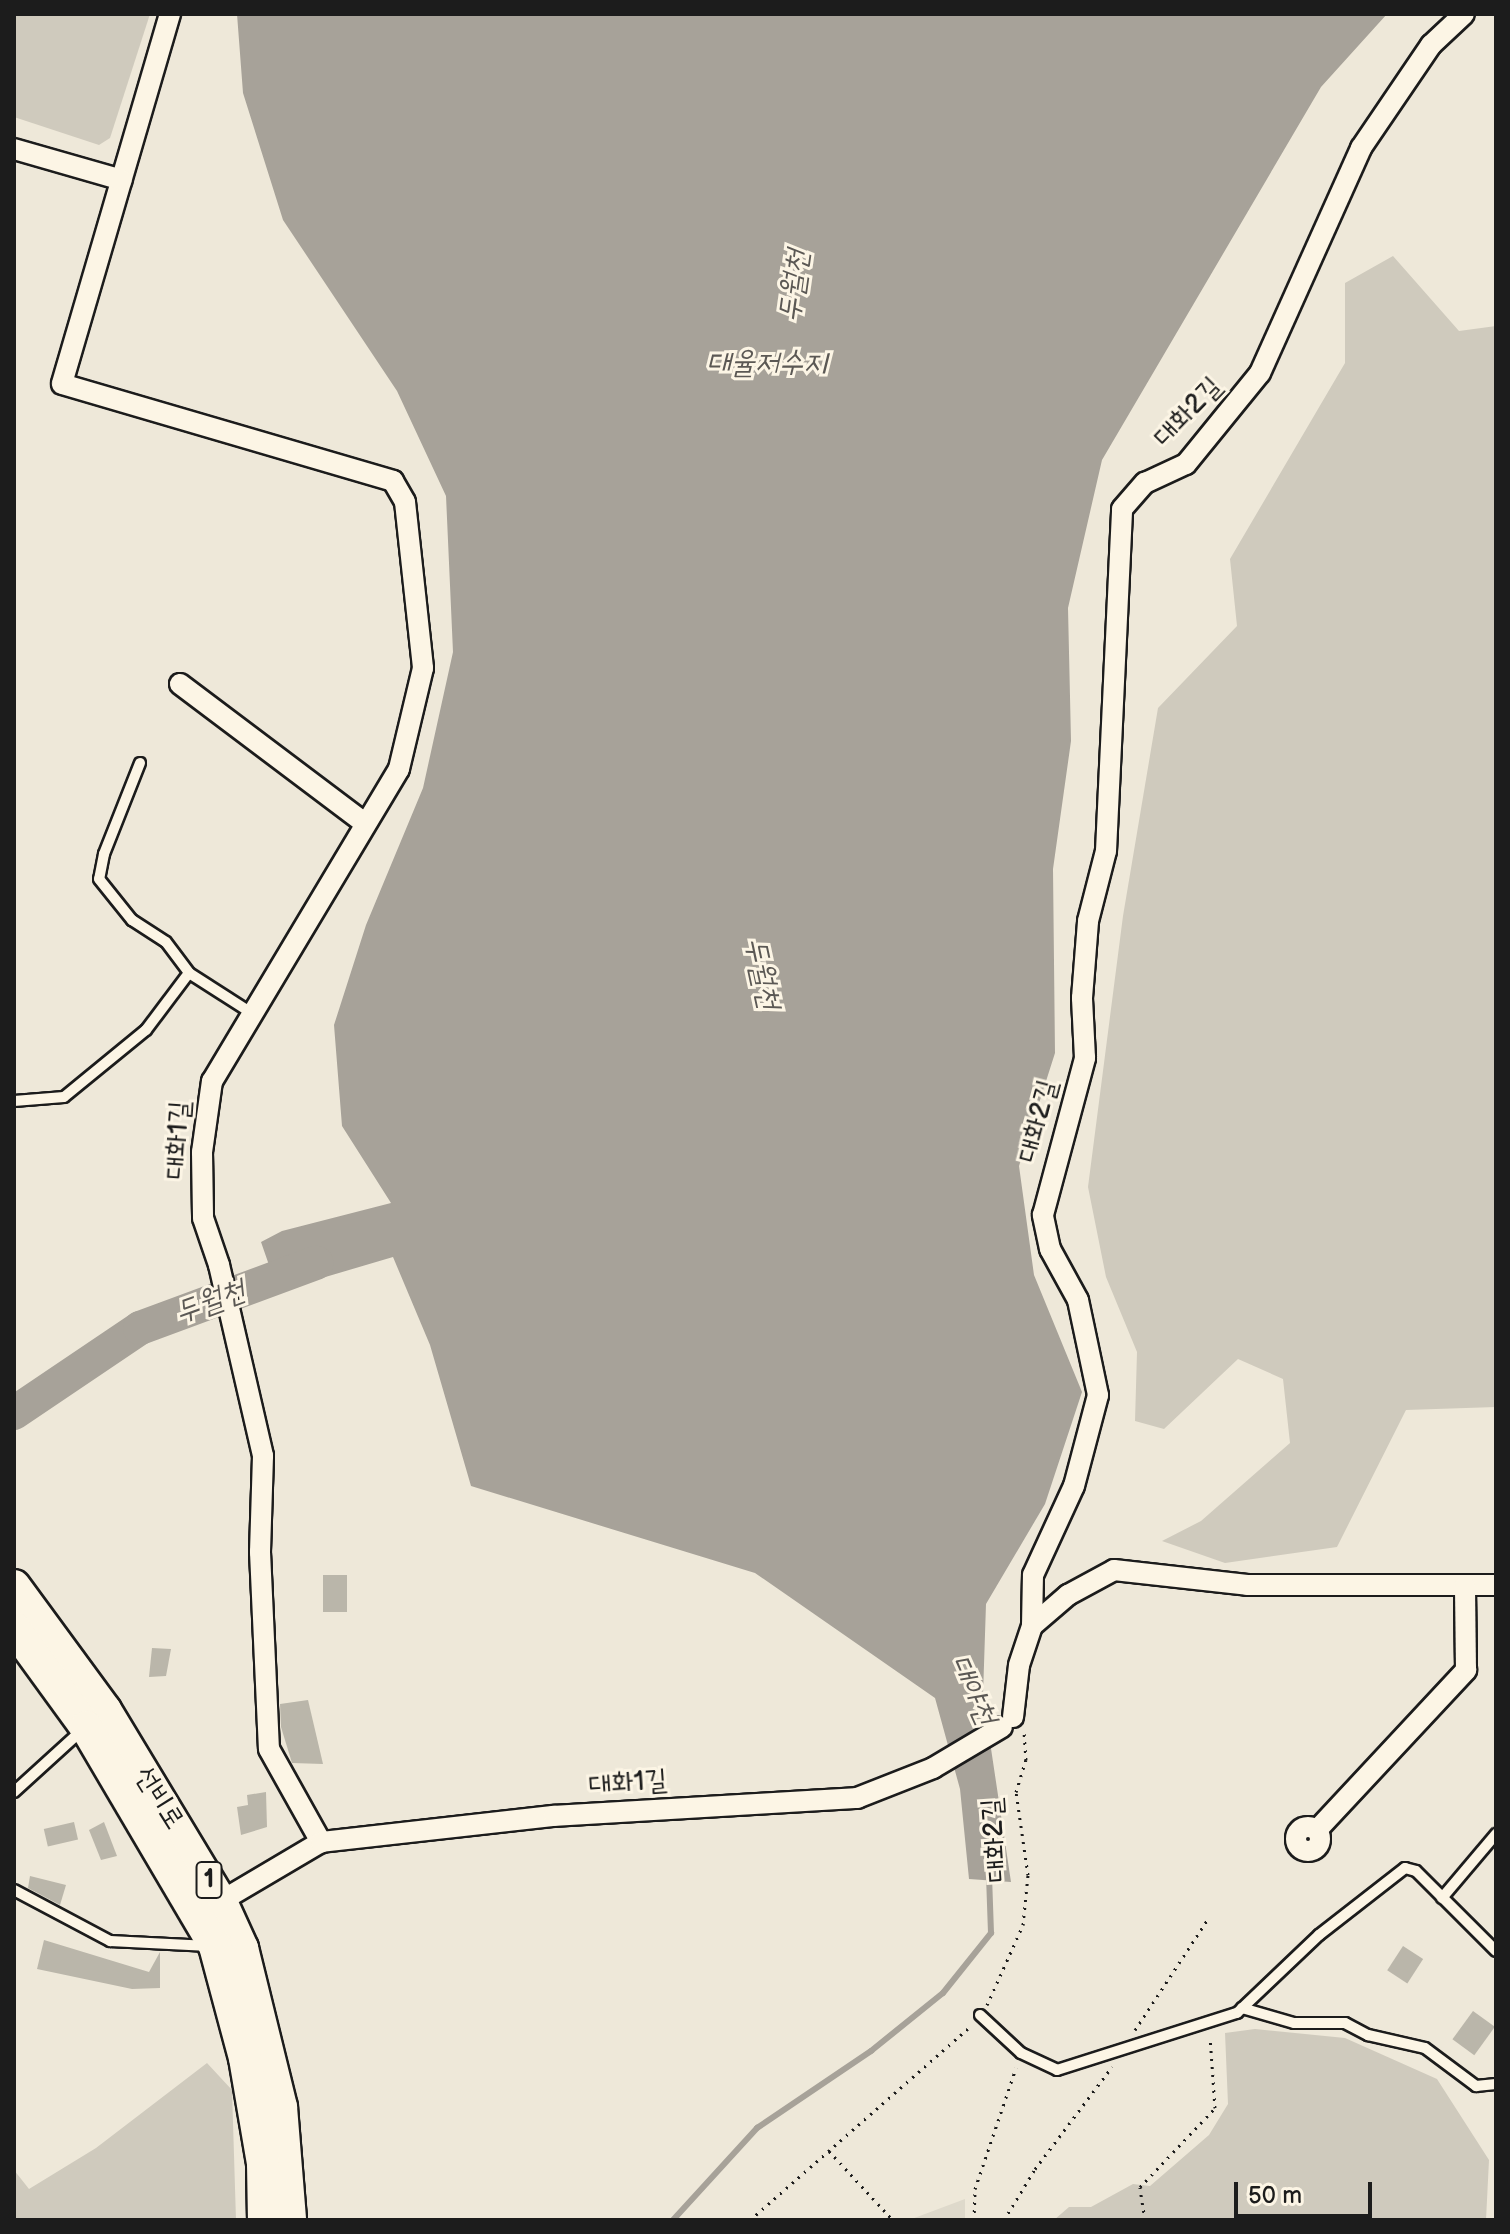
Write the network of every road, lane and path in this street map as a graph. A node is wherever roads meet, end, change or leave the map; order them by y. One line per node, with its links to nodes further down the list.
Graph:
1 (170, 14): 4 (street)
2 (1464, 14): 14 (street, 대화2길)
3 (14, 149): 4 (street)
4 (122, 180): 7 (street, 대화1길)
5 (180, 684): 7 (street)
6 (140, 763): 8 (lane)
7 (363, 822): 9 (street, 대화1길)
8 (189, 973): 9 (lane); 10 (lane)
9 (253, 1014): 21 (street, 대화1길)
10 (14, 1101)
11 (1496, 1585): 13 (street)
12 (14, 1586): 24 (main road, 선비로 / 1)
13 (1465, 1586): 14 (street); 19 (street)
14 (1032, 1626): 16 (street, 대화2길)
15 (14, 1628): 17 (main road, 선비로 / 1)
16 (1008, 1722): 21 (street, 대화1길); 28 (path, 대화2길)
17 (86, 1727): 18 (lane); 24 (main road, 선비로 / 1)
18 (14, 1792)
19 (1317, 1830)
20 (1496, 1834): 23 (lane)
21 (321, 1842): 24 (street, 대화1길)
22 (14, 1890): 25 (lane)
23 (1442, 1898): 26 (lane); 27 (lane)
24 (209, 1908): 25 (main road, 선비로 / 1); 34 (main road, 선비로 / 1)
25 (215, 1946): 33 (main road, 선비로 / 1)
26 (1496, 1951)
27 (1242, 2008): 29 (lane); 31 (lane)
28 (980, 2015): 30 (lane); 32 (path, 대화2길)
29 (1208, 2021): 30 (lane); 38 (path)
30 (1021, 2053): 37 (path)
31 (1496, 2084)
32 (829, 2151): 35 (path, 대화2길); 36 (path)
33 (264, 2220)
34 (290, 2220)
35 (750, 2220)
36 (893, 2220)
37 (974, 2220)
38 (1145, 2220)

